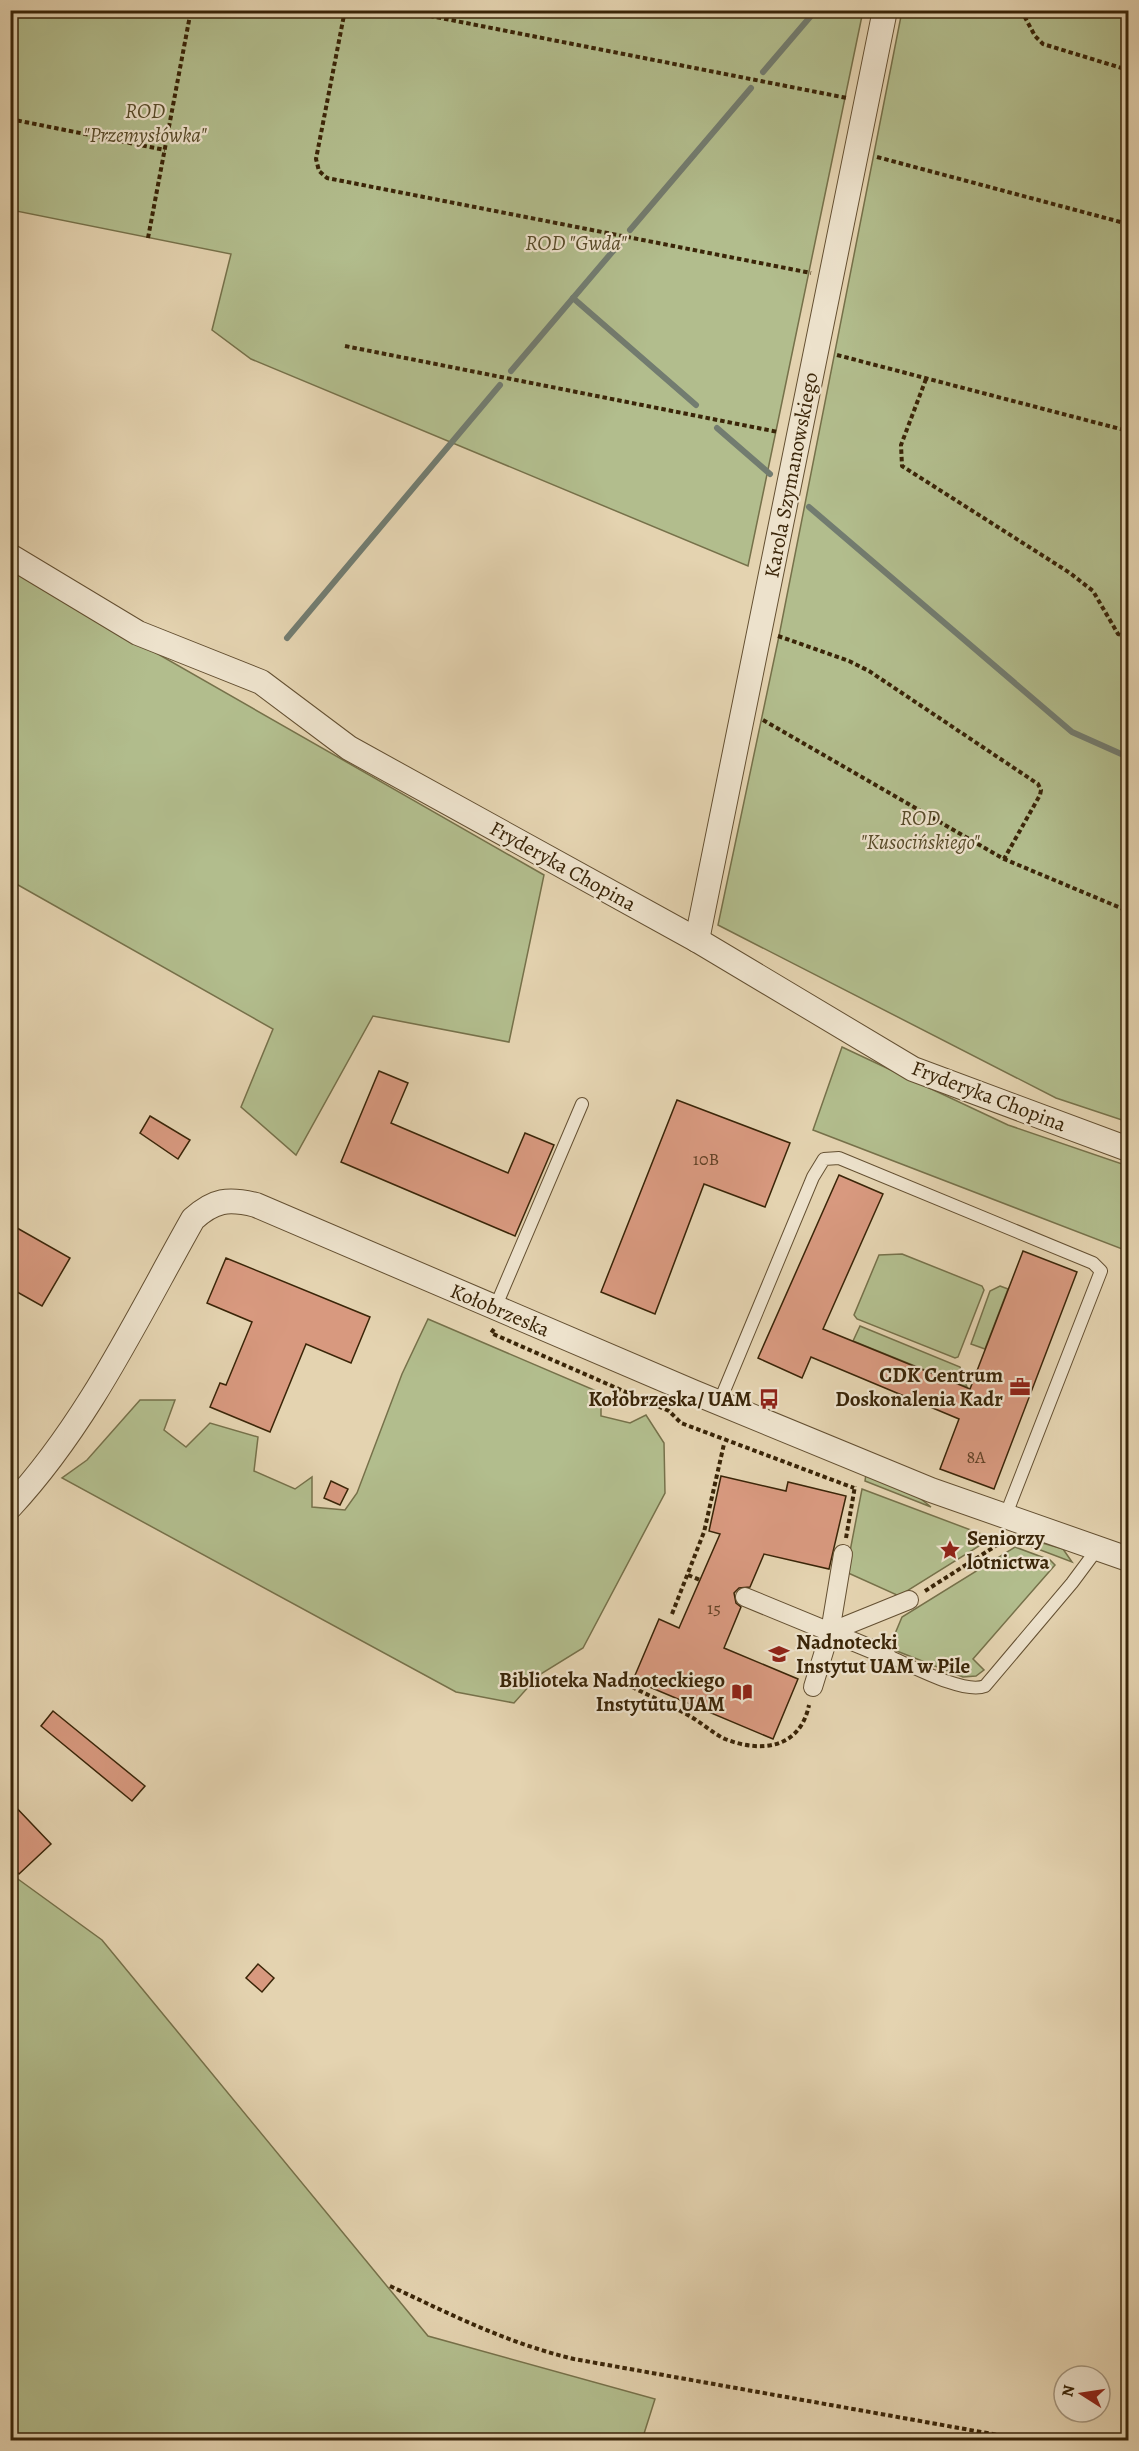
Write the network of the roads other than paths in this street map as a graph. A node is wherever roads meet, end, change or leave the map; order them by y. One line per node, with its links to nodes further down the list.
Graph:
1 (885, 10): 3 (street, Karola Szymanowskiego)
2 (10, 556): 3 (street, Fryderyka Chopina)
3 (697, 940): 5 (street, Fryderyka Chopina)
4 (582, 1104): 6 (lane)
5 (1128, 1149)
6 (498, 1310): 7 (street, Kołobrzeska); 8 (street, Kołobrzeska)
7 (719, 1403): 9 (street, Kołobrzeska); 9 (lane)
8 (10, 1507)
9 (1015, 1520): 10 (street, Kołobrzeska)
10 (1098, 1548): 12 (street, Kołobrzeska); 16 (lane)
11 (843, 1554): 15 (street)
12 (1128, 1559)
13 (745, 1597): 15 (street)
14 (909, 1600): 15 (street)
15 (830, 1632): 16 (street); 17 (street)
16 (886, 1655)
17 (813, 1687)

